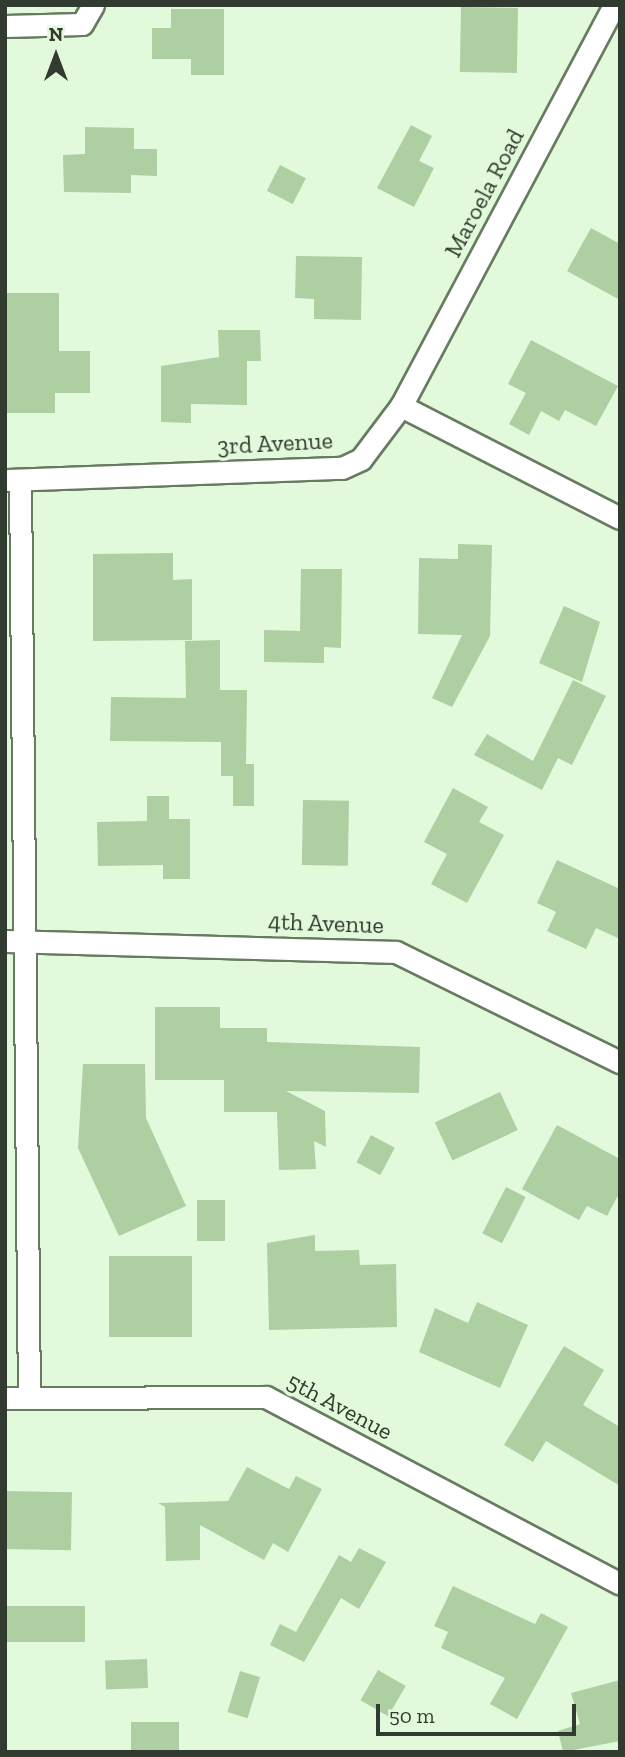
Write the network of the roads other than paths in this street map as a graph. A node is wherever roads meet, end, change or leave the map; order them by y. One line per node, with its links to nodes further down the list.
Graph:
1 (93, 5): 3 (street)
2 (614, 5): 4 (street, Maroela Road)
3 (5, 26)
4 (401, 406): 5 (street, 3rd Avenue); 6 (street)
5 (12, 480): 7 (street)
6 (620, 518)
7 (15, 941): 8 (street, 4th Avenue); 10 (street)
8 (620, 1062)
9 (5, 1398): 10 (street, 5th Avenue)
10 (29, 1398): 11 (street, 5th Avenue)
11 (620, 1584)

